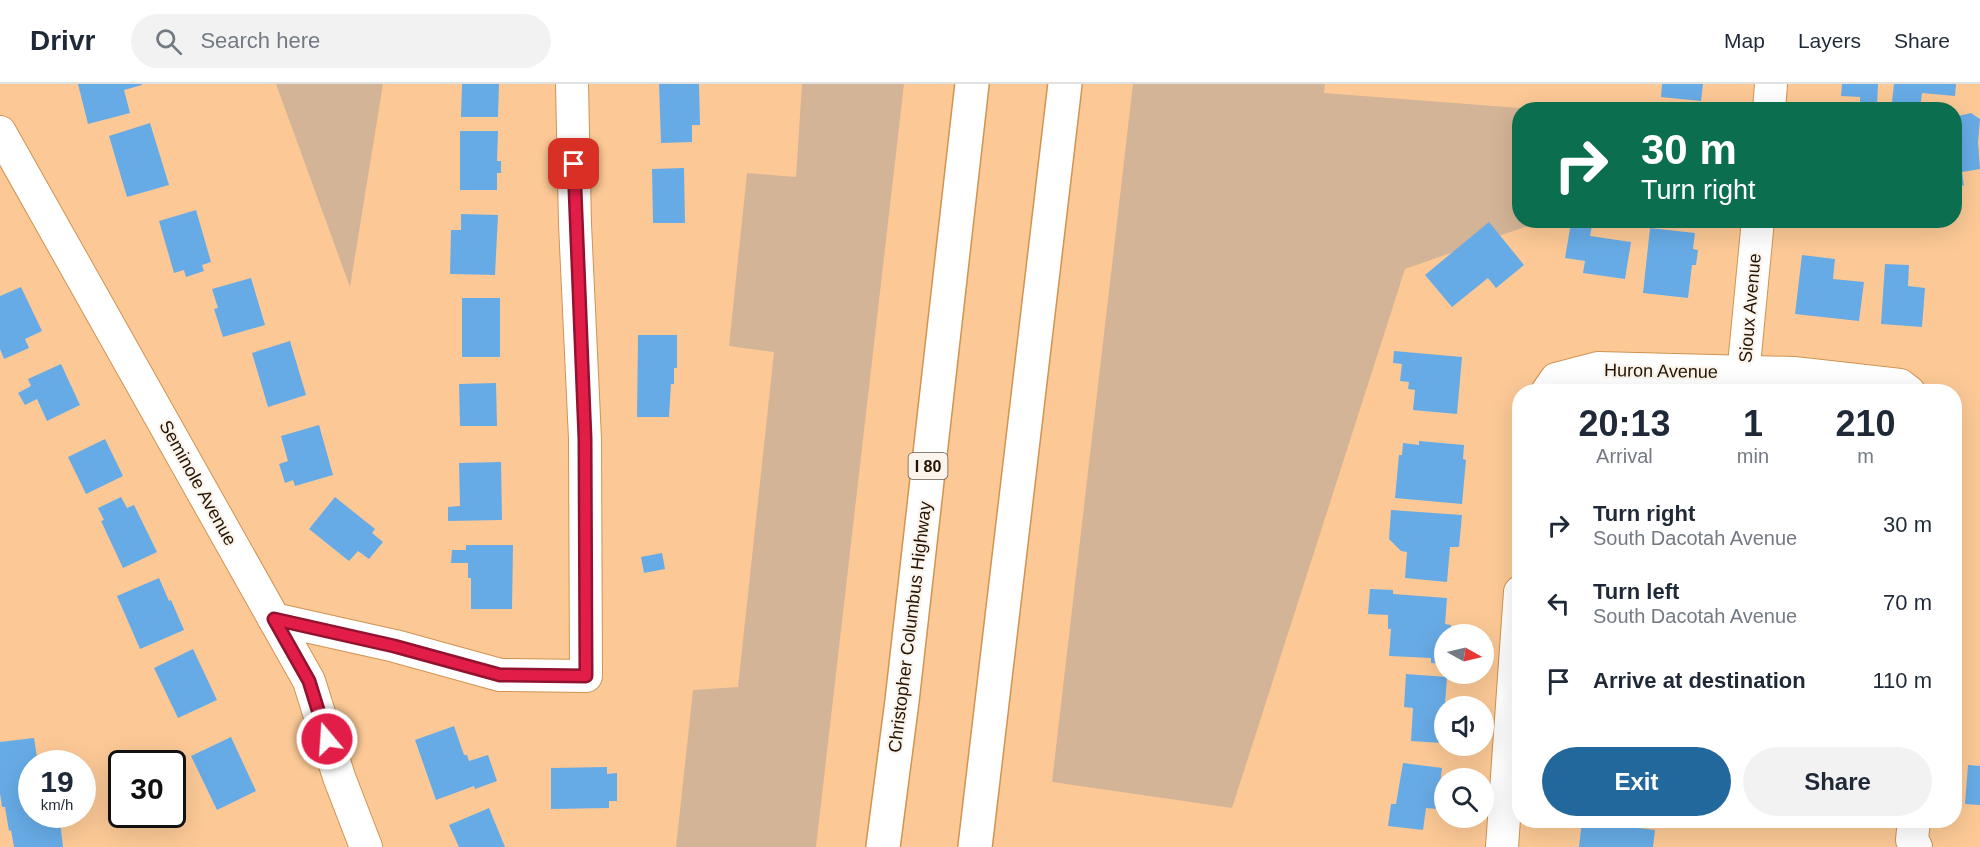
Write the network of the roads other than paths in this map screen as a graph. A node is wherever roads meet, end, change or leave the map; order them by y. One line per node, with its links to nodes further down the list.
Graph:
1 (572, 84): 11 (street)
2 (972, 84): 15 (highway, Christopher Columbus Highway / I 80)
3 (1065, 84): 16 (highway)
4 (1771, 84): 5 (street)
5 (1770, 102)
6 (0, 132): 11 (street, Seminole Avenue)
7 (1757, 228): 8 (street, Sioux Avenue)
8 (1745, 372): 9 (street, Huron Avenue); 10 (street, Sioux Avenue)
9 (1553, 384)
10 (1890, 384)
11 (274, 619): 14 (street, Seminole Avenue)
12 (1512, 705): 17 (street)
13 (1913, 828): 18 (street)
14 (366, 847)
15 (883, 847)
16 (975, 847)
17 (1502, 847)
18 (1916, 847)

